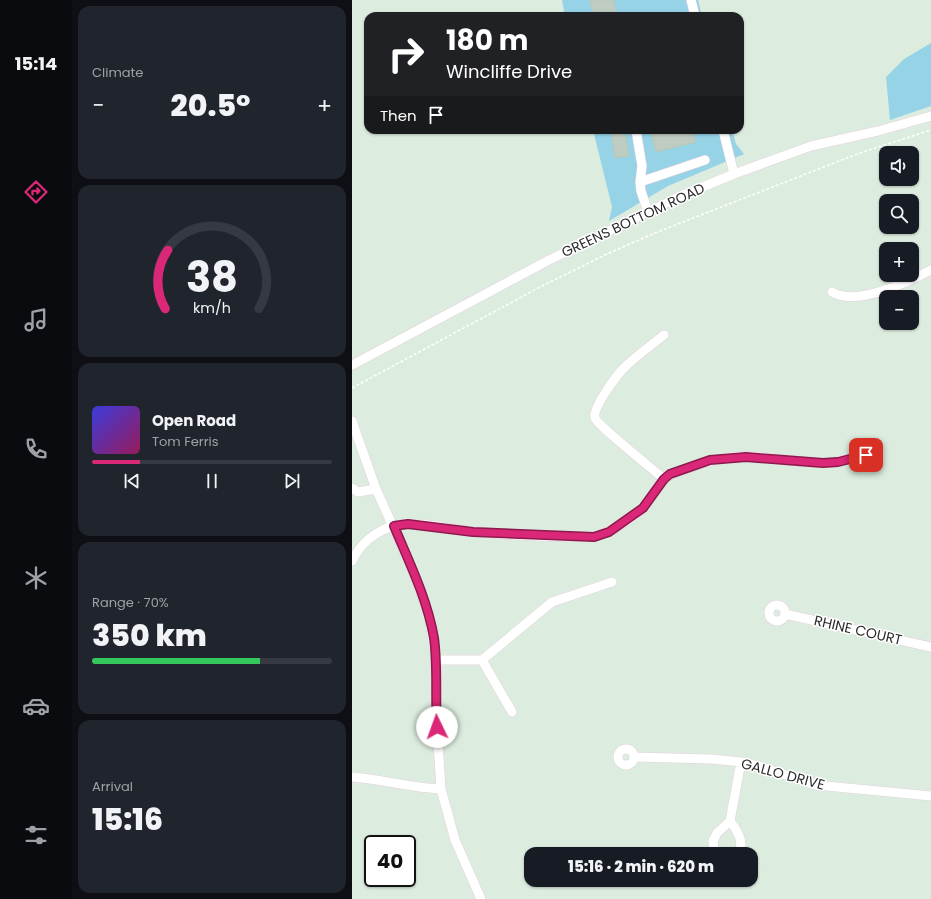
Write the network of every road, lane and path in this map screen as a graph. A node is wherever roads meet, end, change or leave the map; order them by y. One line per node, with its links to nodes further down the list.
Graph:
1 (691, 0): 2 (street)
2 (694, 12)
3 (931, 116): 8 (street, GREENS BOTTOM ROAD)
4 (931, 130): 15 (path)
5 (637, 134): 9 (street)
6 (724, 134): 8 (street)
7 (706, 160): 9 (street)
8 (734, 174): 10 (street, GREENS BOTTOM ROAD)
9 (640, 182): 10 (street)
10 (648, 212): 14 (street, GREENS BOTTOM ROAD)
11 (931, 270): 12 (street)
12 (832, 292)
13 (664, 335): 18 (street)
14 (352, 365)
15 (352, 388)
16 (352, 421): 20 (street)
17 (866, 455): 18 (street)
18 (664, 479): 21 (street)
19 (352, 488): 20 (street)
20 (376, 489): 21 (street)
21 (394, 526): 22 (street); 26 (street)
22 (352, 562)
23 (612, 582): 27 (street)
24 (785, 614): 25 (street, RHINE COURT)
25 (931, 647)
26 (436, 660): 27 (street); 32 (street)
27 (482, 660): 28 (street)
28 (512, 712)
29 (634, 757): 30 (street, GALLO DRIVE)
30 (740, 762): 33 (street, GALLO DRIVE); 34 (street)
31 (352, 777): 32 (street)
32 (441, 789): 37 (street)
33 (931, 796)
34 (730, 821): 35 (street); 36 (street)
35 (714, 847)
36 (740, 847)
37 (481, 899)

